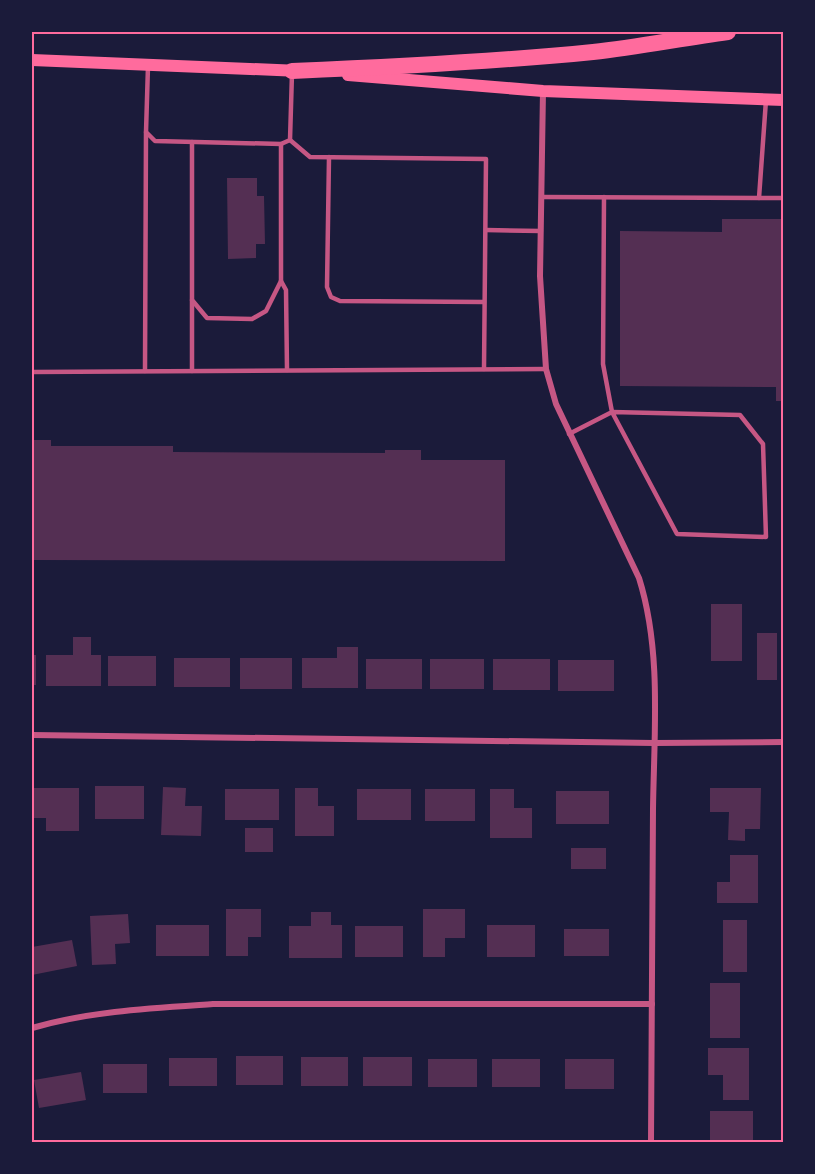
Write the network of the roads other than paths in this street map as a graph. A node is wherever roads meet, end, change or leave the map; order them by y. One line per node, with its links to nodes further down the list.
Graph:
1 (728, 32): 4 (highway)
2 (32, 60): 3 (main road)
3 (148, 64): 4 (main road); 8 (lane)
4 (292, 70): 5 (main road); 9 (lane)
5 (543, 91): 6 (main road); 13 (street)
6 (766, 100): 7 (main road); 15 (lane)
7 (783, 100)
8 (146, 132): 10 (lane); 25 (lane)
9 (290, 140): 11 (lane); 12 (lane)
10 (192, 142): 11 (lane); 20 (lane)
11 (281, 144): 19 (lane)
12 (329, 157): 17 (lane); 21 (lane)
13 (542, 197): 14 (lane); 18 (street)
14 (604, 198): 15 (lane); 28 (lane)
15 (759, 198): 16 (lane)
16 (783, 198)
17 (486, 230): 18 (lane); 21 (lane)
18 (541, 231): 23 (street)
19 (280, 281): 20 (lane); 24 (lane)
20 (192, 300): 26 (lane)
21 (484, 302): 22 (lane)
22 (484, 369): 23 (lane); 24 (lane)
23 (546, 369): 29 (street)
24 (287, 370): 26 (lane)
25 (145, 371): 26 (lane); 27 (lane)
26 (192, 371)
27 (32, 372)
28 (612, 412): 28 (lane); 29 (lane)
29 (569, 434): 32 (street)
30 (32, 735): 32 (street)
31 (783, 742): 32 (street)
32 (654, 743): 33 (street)
33 (652, 1004): 34 (street); 35 (street)
34 (32, 1028)
35 (651, 1143)

